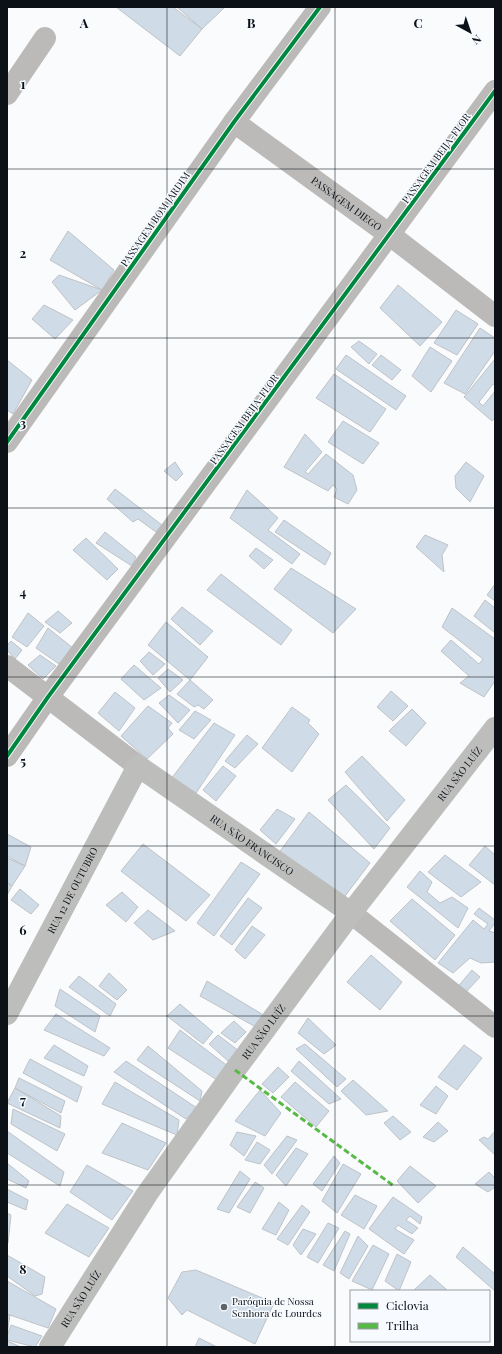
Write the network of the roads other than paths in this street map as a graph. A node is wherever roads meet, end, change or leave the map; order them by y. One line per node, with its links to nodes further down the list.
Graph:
1 (320, 7): 5 (street, PASSAGEM BOM JARDIM)
2 (45, 38): 4 (street)
3 (495, 91): 6 (street, PASSAGEM BEIJA-FLOR)
4 (7, 94)
5 (234, 122): 6 (street, PASSAGEM DIEGO); 8 (street, PASSAGEM BOM JARDIM)
6 (390, 235): 7 (street, PASSAGEM DIEGO); 10 (street, PASSAGEM BEIJA-FLOR)
7 (495, 316)
8 (7, 442)
9 (7, 666): 10 (street, RUA SÃO FRANCISCO)
10 (48, 697): 12 (street, PASSAGEM BEIJA-FLOR); 13 (street, RUA SÃO FRANCISCO)
11 (495, 728): 14 (main road, RUA SÃO LUÍZ)
12 (7, 756)
13 (138, 766): 14 (main road, RUA SÃO FRANCISCO); 15 (main road, RUA 12 DE OUTUBRO)
14 (351, 913): 16 (street, RUA SÃO FRANCISCO); 17 (main road, RUA SÃO LUÍZ)
15 (7, 1014)
16 (495, 1027)
17 (50, 1347)

